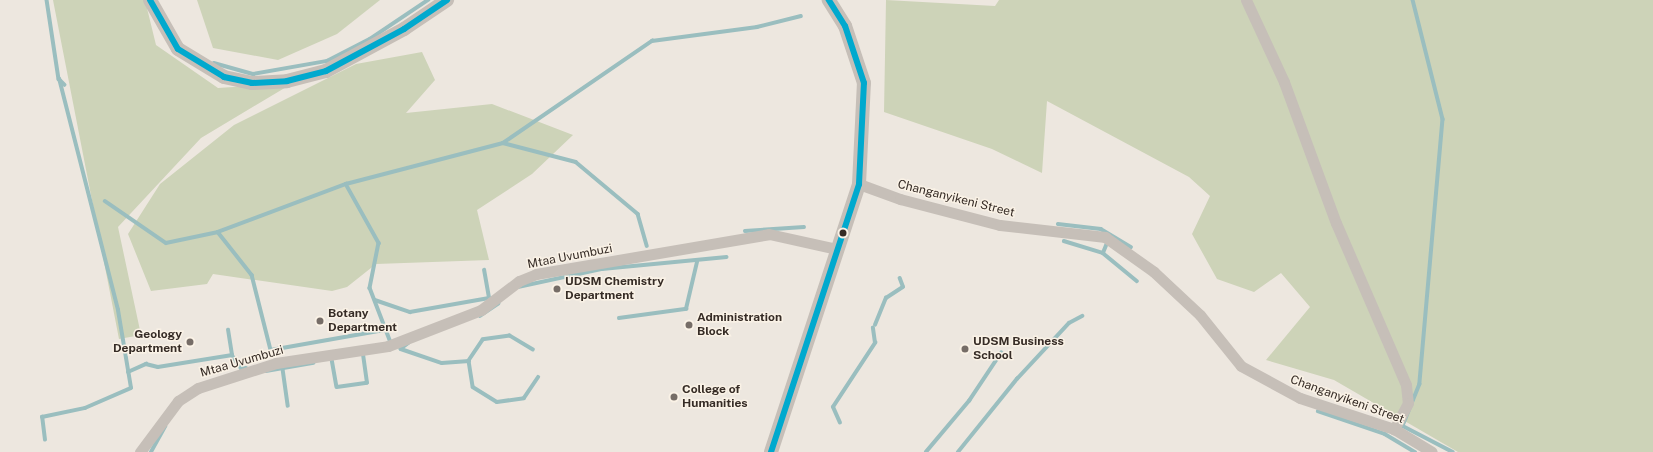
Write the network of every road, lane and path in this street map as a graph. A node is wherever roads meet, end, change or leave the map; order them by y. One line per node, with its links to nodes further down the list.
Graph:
1 (150, 0): 2 (street)
2 (447, 0)
3 (829, 0): 5 (street)
4 (1246, 0): 7 (street)
5 (859, 184): 6 (street); 7 (street, Changanyikeni Street)
6 (837, 248): 8 (street, Mtaa Uvumbuzi); 9 (street)
7 (1394, 429): 10 (street, Changanyikeni Street)
8 (140, 452)
9 (771, 452)
10 (1432, 452)

